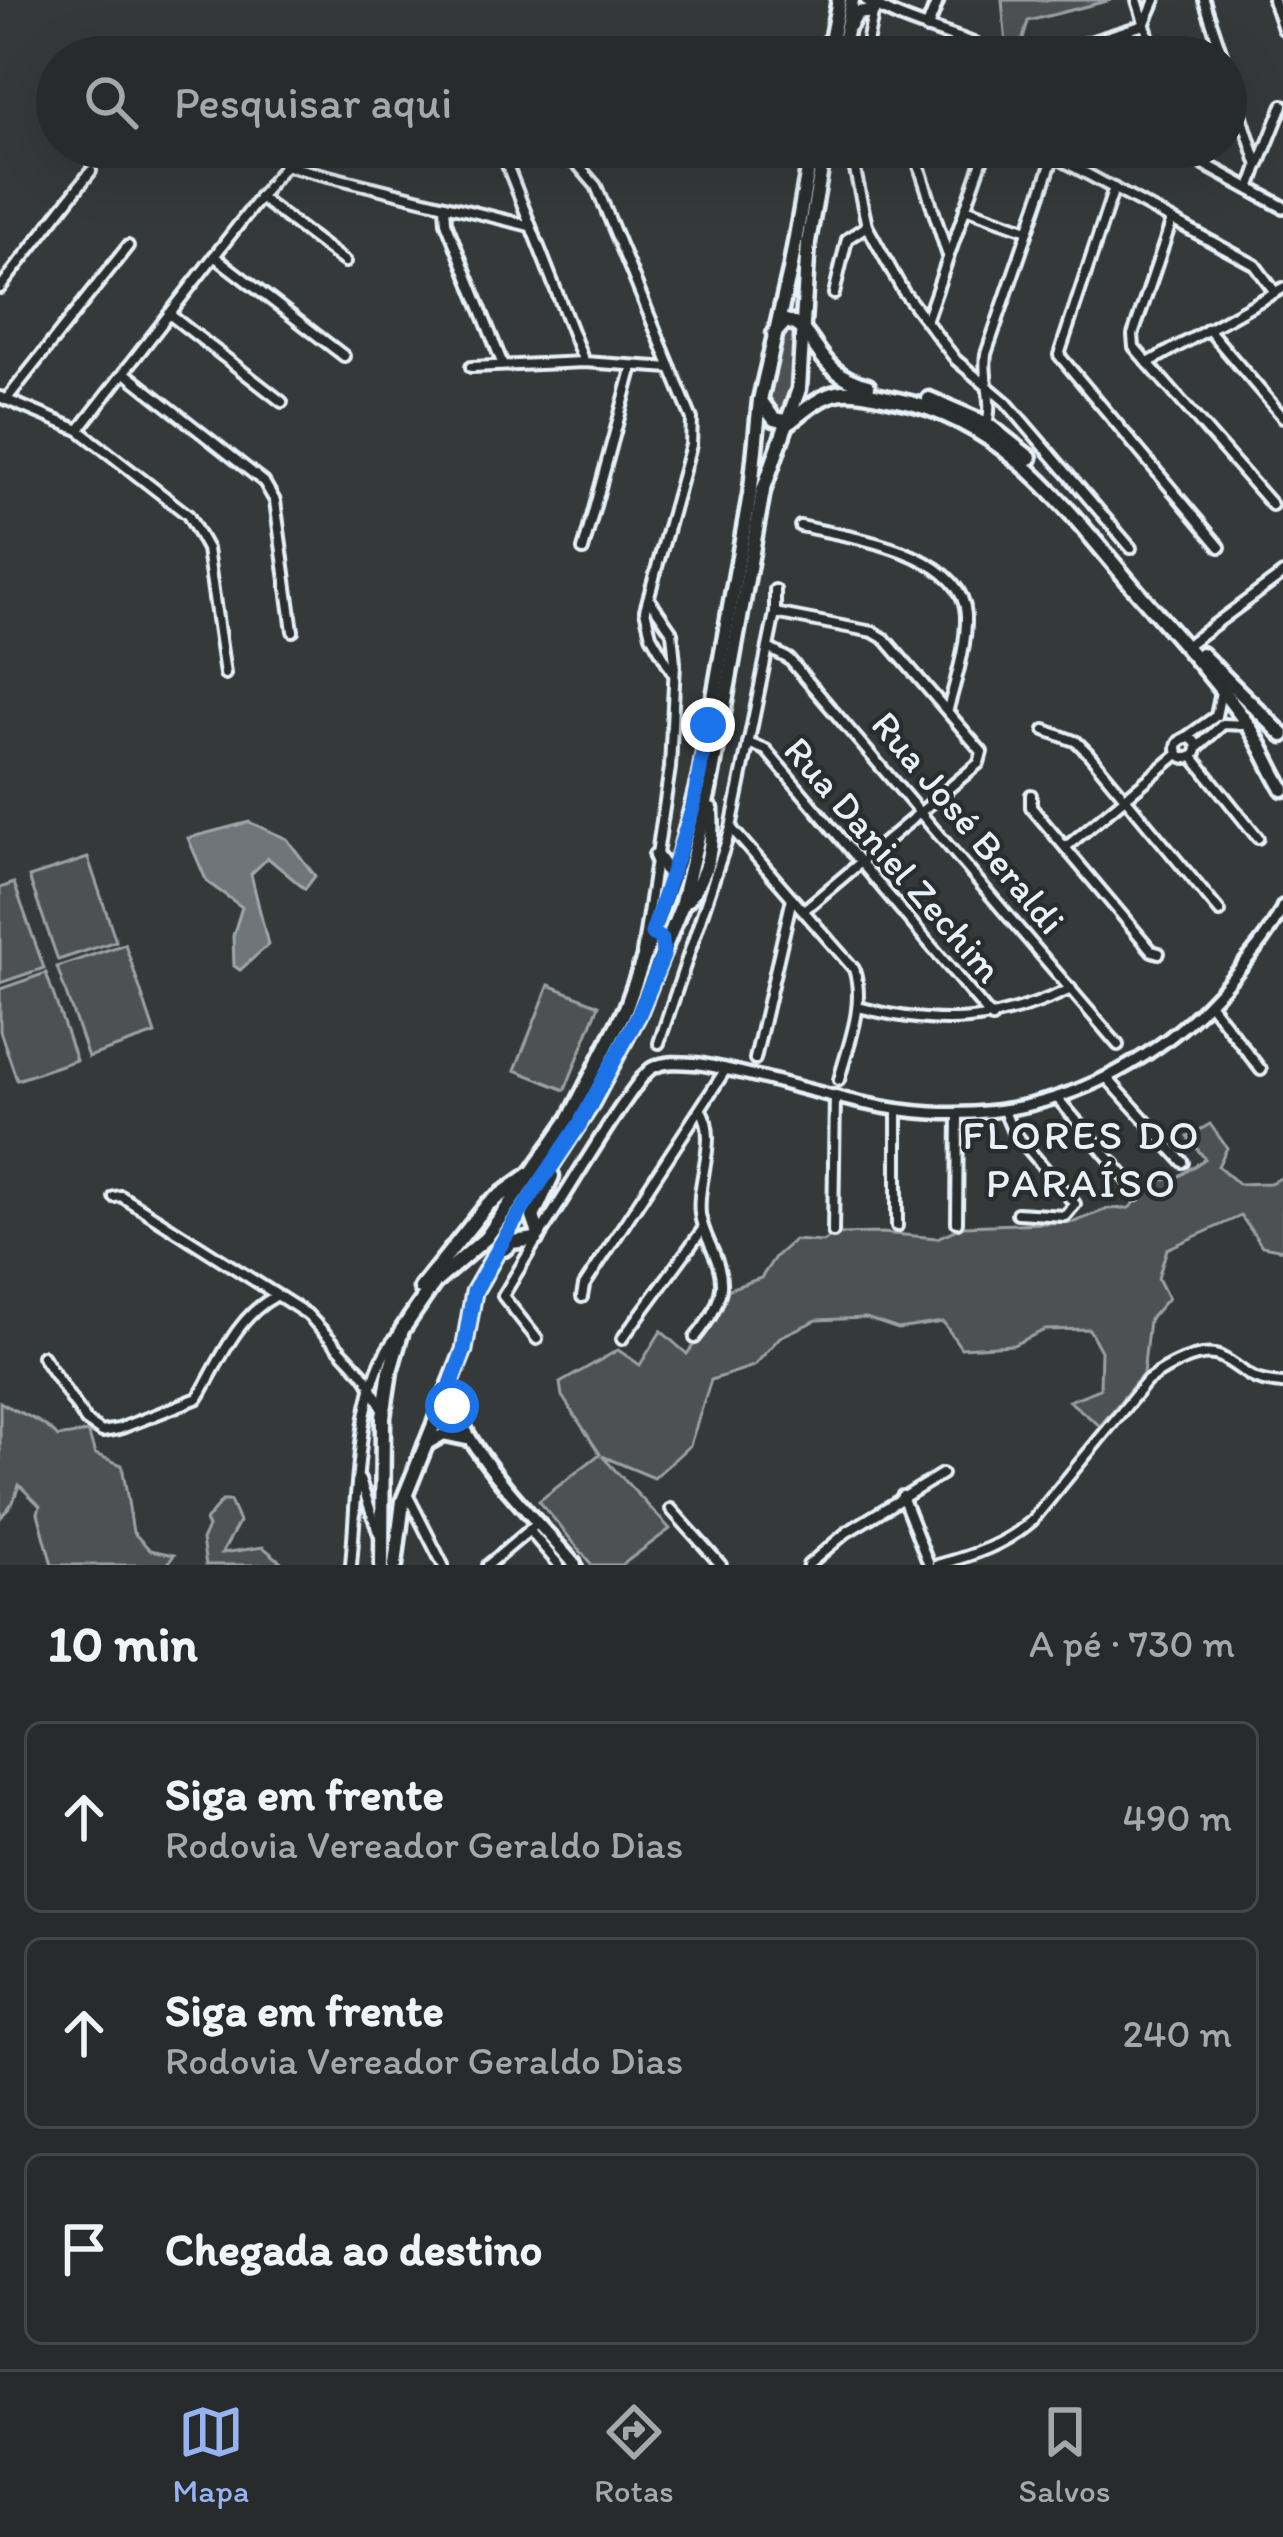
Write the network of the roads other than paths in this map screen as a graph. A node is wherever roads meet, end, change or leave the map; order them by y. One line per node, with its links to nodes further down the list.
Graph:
1 (838, 0): 13 (main road)
2 (852, 0): 12 (main road)
3 (938, 0): 10 (street)
4 (1137, 0): 9 (street)
5 (1155, 0): 9 (street)
6 (1204, 0): 19 (street)
7 (1274, 0): 11 (street)
8 (873, 4): 10 (street); 12 (main road); 15 (street)
9 (1144, 26): 17 (street); 18 (street)
10 (927, 28): 16 (street)
11 (1283, 29)
12 (846, 31): 14 (main road)
13 (832, 36)
14 (845, 36)
15 (868, 36)
16 (958, 36)
17 (1111, 36)
18 (1148, 36)
19 (1215, 36)
20 (1283, 105): 22 (street)
21 (1247, 132): 22 (street)
22 (1258, 166): 37 (street)
23 (282, 168): 38 (street)
24 (296, 168): 39 (street)
25 (508, 168): 43 (street)
26 (580, 168): 66 (street)
27 (808, 168): 58 (main road)
28 (821, 168): 53 (main road)
29 (855, 168): 44 (street)
30 (920, 168): 47 (street)
31 (979, 168): 41 (street)
32 (1049, 168): 45 (street)
33 (1082, 168): 36 (street)
34 (1213, 168): 37 (street)
35 (91, 172): 50 (street)
36 (1114, 188): 42 (street); 78 (street)
37 (1250, 188): 40 (street)
38 (259, 197): 48 (street); 49 (street)
39 (445, 207): 43 (street); 63 (street)
40 (1283, 207)
41 (965, 208): 45 (street); 47 (street)
42 (1172, 220): 51 (street); 62 (street)
43 (530, 226): 61 (street)
44 (868, 226): 52 (street); 55 (street)
45 (1028, 230): 68 (street)
46 (128, 246): 69 (street)
47 (948, 255): 55 (street)
48 (214, 256): 54 (street); 59 (street)
49 (345, 262)
50 (0, 288)
51 (1279, 290): 56 (street)
52 (834, 294)
53 (805, 300): 57 (main road); 60 (main road)
54 (169, 314): 67 (street); 71 (street)
55 (926, 321): 68 (street)
56 (1208, 329): 62 (street); 72 (street)
57 (805, 331): 58 (main road); 60 (main road); 73 (main road)
58 (773, 335): 70 (main road)
59 (344, 356)
60 (821, 360): 74 (main road)
61 (584, 362): 63 (street); 64 (street)
62 (1148, 364): 76 (street)
63 (502, 365): 65 (street)
64 (633, 366): 66 (street); 80 (street)
65 (471, 367)
66 (671, 368): 83 (street)
67 (124, 372): 75 (street); 85 (street)
68 (986, 386): 74 (street); 79 (street)
69 (3, 399): 75 (street)
70 (760, 400): 73 (main road); 114 (main road)
71 (282, 402)
72 (1283, 417)
73 (790, 422): 74 (main road); 105 (main road)
74 (985, 428): 87 (main road); 92 (main road)
75 (79, 430): 90 (street)
76 (1272, 505)
77 (800, 526): 93 (street)
78 (1220, 547)
79 (1131, 548)
80 (583, 550)
81 (1283, 574): 87 (street)
82 (775, 590): 84 (street)
83 (649, 599): 86 (street); 88 (street)
84 (775, 614): 89 (street); 93 (street)
85 (293, 632)
86 (672, 632): 88 (street); 91 (street)
87 (1191, 642): 98 (main road)
88 (656, 643): 91 (street)
89 (768, 648): 100 (street); 109 (street, Rua José Beraldi)
90 (225, 674)
91 (673, 674): 113 (street)
92 (1222, 690): 94 (street); 96 (main road)
93 (948, 709): 109 (street)
94 (1216, 716): 95 (street); 99 (street)
95 (1223, 724): 96 (street); 101 (street)
96 (1248, 725): 104 (main road)
97 (1045, 730): 108 (street)
98 (1283, 735)
99 (1185, 738): 101 (street); 103 (street)
100 (747, 743): 110 (street); 116 (street, Rua Daniel Zechim)
101 (1195, 752): 103 (street); 111 (street)
102 (1280, 752): 104 (main road)
103 (1178, 754): 108 (street)
104 (1270, 765): 106 (main road)
105 (709, 790): 115 (main road); 124 (main road)
106 (1282, 790)
107 (1030, 795): 112 (street)
108 (1125, 798): 112 (street); 125 (street)
109 (922, 811): 116 (street); 130 (street, Rua José Beraldi)
110 (731, 828): 115 (street); 120 (street)
111 (1258, 838)
112 (1066, 847): 127 (street)
113 (656, 856): 114 (main road); 117 (street)
114 (678, 862): 119 (main road)
115 (714, 864): 118 (main road)
116 (858, 864): 123 (street); 133 (street, Rua Daniel Zechim)
117 (652, 873): 119 (main road); 129 (street)
118 (709, 882): 124 (main road); 134 (street)
119 (671, 884): 121 (main road)
120 (792, 897): 123 (street); 136 (street)
121 (663, 905): 124 (main road); 126 (main road)
122 (1283, 906): 131 (street)
123 (804, 910): 132 (street)
124 (680, 912): 128 (main road)
125 (1220, 912)
126 (652, 933): 128 (main road); 129 (main road)
127 (1159, 953)
128 (663, 956): 148 (main road)
129 (641, 966): 149 (main road)
130 (1071, 989): 133 (street); 135 (street, Rua José Beraldi)
131 (1209, 1003): 138 (street); 139 (street)
132 (858, 1007): 133 (street); 140 (street)
133 (992, 1018)
134 (659, 1043)
135 (1118, 1045)
136 (755, 1059)
137 (726, 1069): 141 (street); 144 (street); 157 (street)
138 (1261, 1070)
139 (1107, 1078): 142 (street); 147 (street)
140 (838, 1080)
141 (835, 1094): 143 (street); 156 (street)
142 (1058, 1099): 145 (street); 150 (street)
143 (897, 1108): 146 (street); 154 (street)
144 (701, 1110): 155 (street); 162 (street)
145 (1004, 1111): 146 (street); 152 (street)
146 (958, 1113): 153 (street)
147 (1183, 1162)
148 (553, 1163): 157 (main road); 159 (main road)
149 (536, 1171): 158 (main road); 163 (main road)
150 (1136, 1196)
151 (114, 1197): 161 (street)
152 (1017, 1213)
153 (957, 1222)
154 (897, 1226)
155 (703, 1229): 165 (street); 166 (street)
156 (833, 1232)
157 (538, 1237): 159 (main road); 167 (street)
158 (457, 1262): 160 (main road); 163 (main road)
159 (491, 1263): 160 (main road)
160 (478, 1283): 173 (main road)
161 (275, 1296): 168 (street); 169 (street)
162 (582, 1297)
163 (410, 1318): 164 (main road)
164 (401, 1331): 170 (street); 174 (main road)
165 (694, 1338)
166 (622, 1339)
167 (537, 1340)
168 (42, 1356)
169 (348, 1356): 170 (street); 172 (street)
170 (380, 1360): 172 (street)
171 (1283, 1384): 197 (street)
172 (370, 1385): 174 (street); 179 (street)
173 (450, 1388): 175 (main road); 176 (main road)
174 (384, 1412): 177 (main road)
175 (470, 1441): 176 (main road); 185 (main road)
176 (425, 1445): 180 (main road)
177 (380, 1470): 180 (main road); 186 (main road)
178 (942, 1474): 181 (street)
179 (360, 1479): 183 (street); 184 (street)
180 (409, 1485): 189 (main road); 190 (street)
181 (902, 1496): 195 (street); 196 (street)
182 (671, 1509): 194 (street)
183 (372, 1512): 184 (street); 186 (street)
184 (356, 1516): 187 (street)
185 (534, 1526): 191 (street); 192 (street); 193 (main road)
186 (382, 1543): 188 (main road)
187 (351, 1565)
188 (382, 1565)
189 (395, 1565)
190 (443, 1565)
191 (488, 1565)
192 (559, 1565)
193 (575, 1565)
194 (722, 1565)
195 (808, 1565)
196 (929, 1565)
197 (938, 1565)

